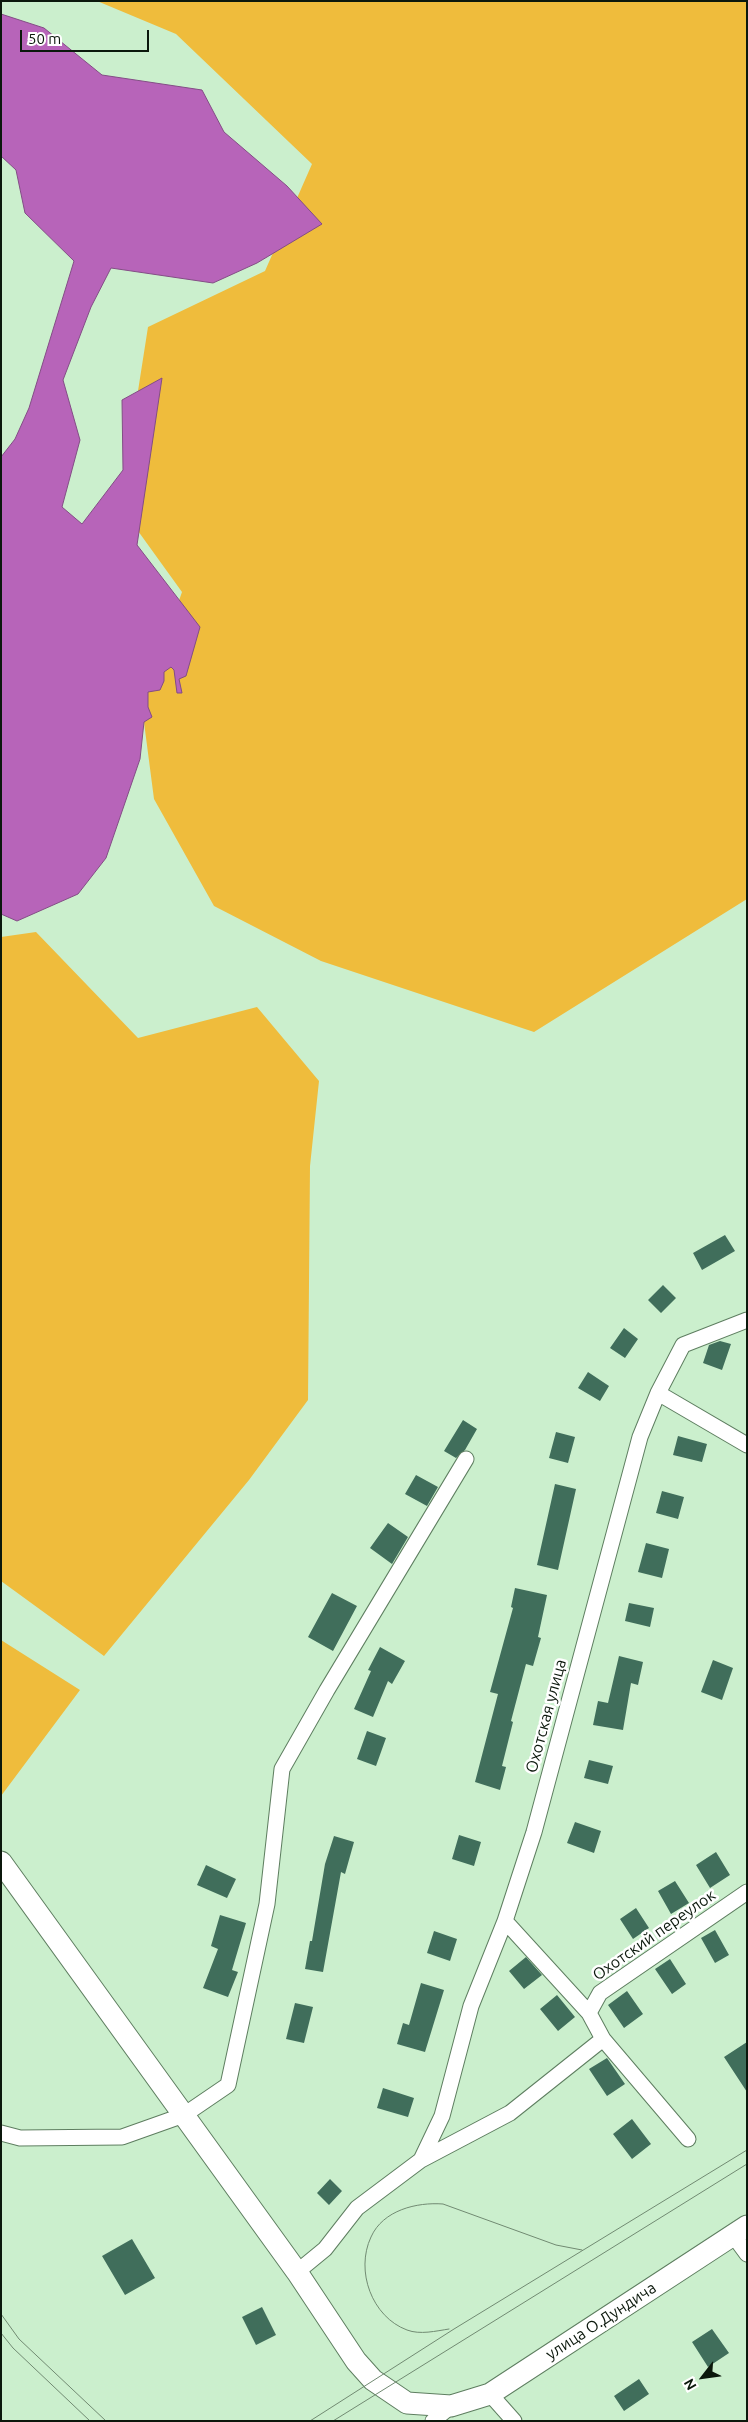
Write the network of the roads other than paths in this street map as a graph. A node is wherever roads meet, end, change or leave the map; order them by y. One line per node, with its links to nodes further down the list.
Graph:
1 (747, 1320): 2 (street, Охотская улица)
2 (658, 1393): 3 (street); 7 (street, Охотская улица)
3 (747, 1445)
4 (466, 1459): 10 (street)
5 (1, 1862): 10 (main road)
6 (747, 1892): 8 (street, Охотский переулок)
7 (505, 1921): 8 (street); 13 (street, Охотская улица)
8 (589, 2014): 9 (street)
9 (603, 2038): 12 (street); 13 (street)
10 (184, 2115): 11 (street); 16 (main road)
11 (1, 2133)
12 (688, 2139)
13 (421, 2160): 16 (street)
14 (740, 2231): 15 (street); 17 (main road, улица О.Дундича)
15 (747, 2254)
16 (297, 2272): 18 (main road)
17 (490, 2394): 18 (main road, улица О.Дундича); 20 (street)
18 (448, 2416): 19 (street)
19 (433, 2421)
20 (514, 2421)

